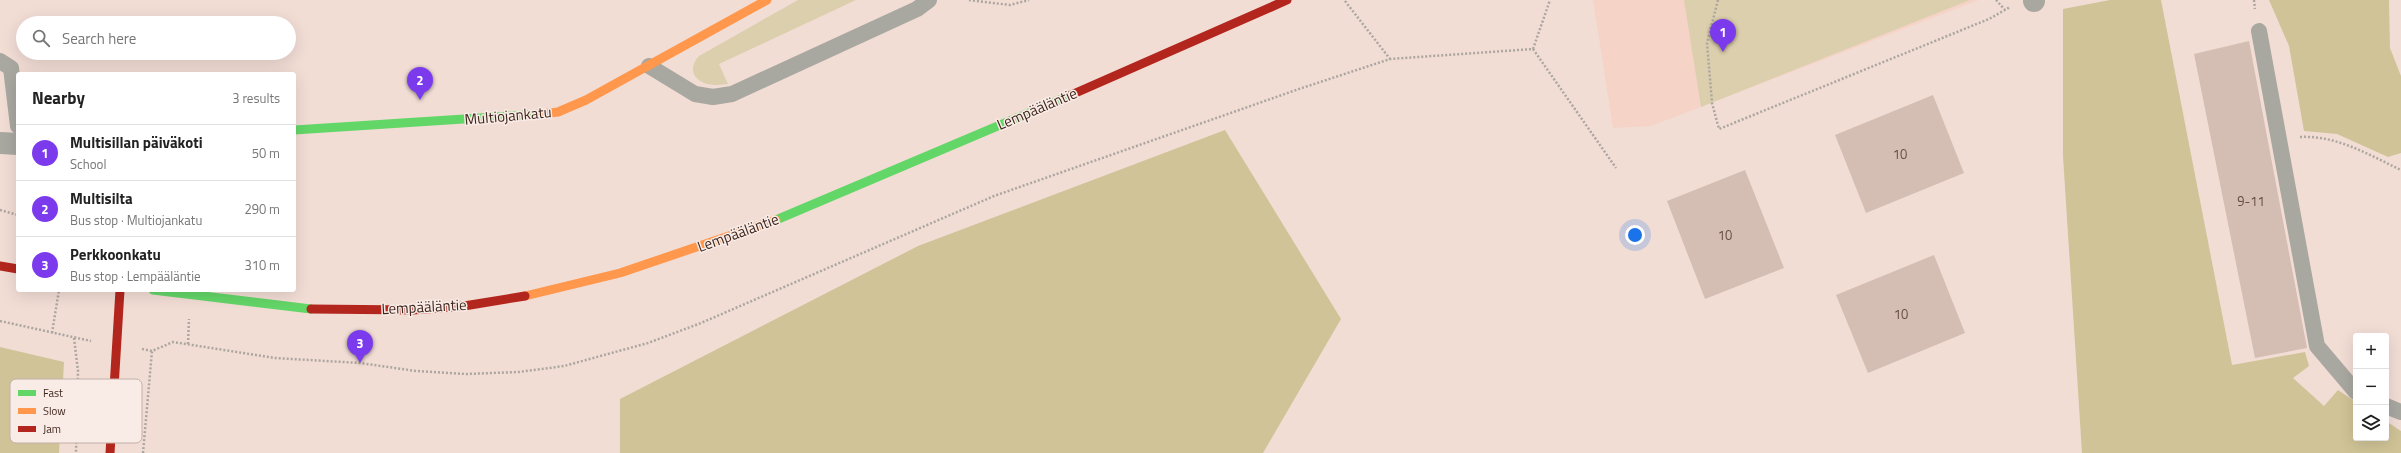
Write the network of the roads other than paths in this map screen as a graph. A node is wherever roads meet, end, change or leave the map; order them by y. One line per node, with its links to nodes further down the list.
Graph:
1 (767, 0): 6 (main road, Multiojankatu)
2 (929, 0): 6 (lane)
3 (1287, 0): 14 (main road, Lempääläntie)
4 (2259, 31): 16 (lane)
5 (0, 61): 7 (lane)
6 (648, 66): 8 (main road, Multiojankatu)
7 (16, 109)
8 (296, 130)
9 (0, 143): 10 (street)
10 (16, 144)
11 (0, 266): 12 (main road)
12 (16, 269)
13 (120, 292): 15 (main road)
14 (170, 292)
15 (115, 379)
16 (2353, 388)
17 (2389, 407): 18 (lane)
18 (2401, 412)
19 (111, 443): 20 (main road)
20 (110, 453)

